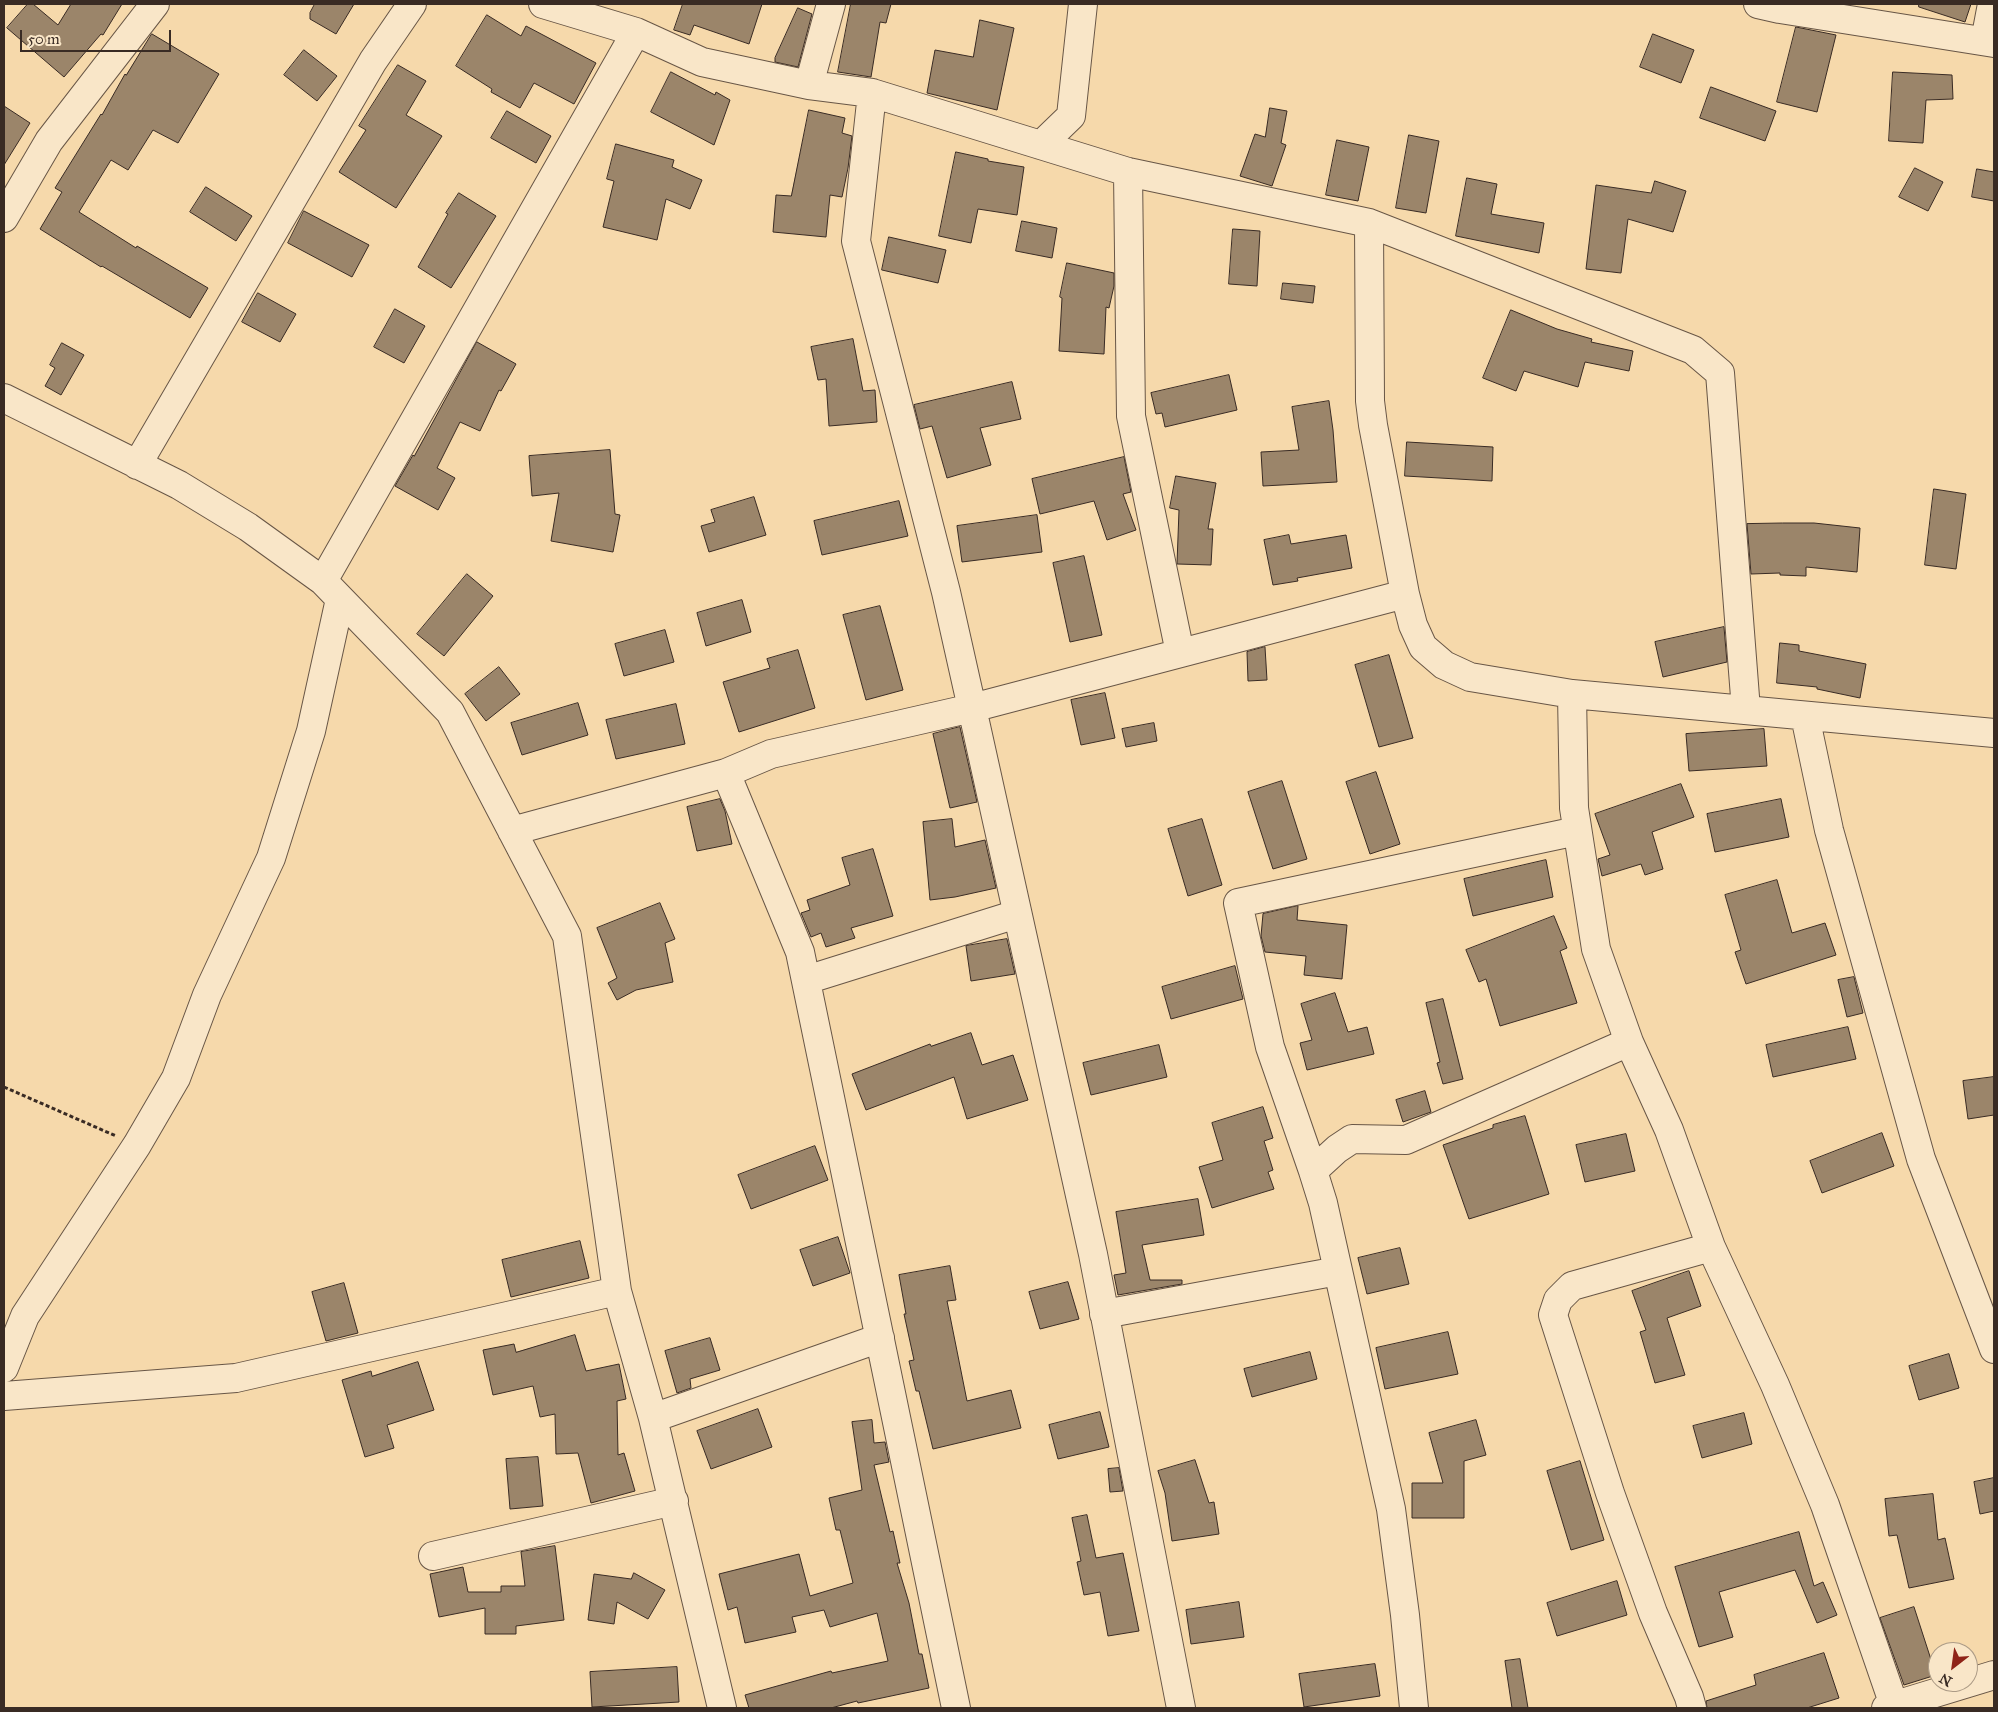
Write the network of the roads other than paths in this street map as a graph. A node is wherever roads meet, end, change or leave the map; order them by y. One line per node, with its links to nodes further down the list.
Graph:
1 (155, 4): 14 (street)
2 (412, 4): 17 (street)
3 (543, 4): 8 (street)
4 (831, 4): 10 (street)
5 (1083, 4): 12 (street)
6 (1992, 4): 9 (street)
7 (1773, 5): 9 (street)
8 (636, 32): 10 (street); 18 (street)
9 (1990, 42)
10 (809, 85): 11 (street)
11 (872, 93): 12 (street); 22 (street)
12 (1041, 145): 13 (street)
13 (1128, 172): 15 (street); 20 (street)
14 (4, 218)
15 (1369, 223): 19 (street); 23 (street)
16 (4, 398): 17 (street)
17 (137, 465): 18 (street)
18 (332, 590): 28 (street); 39 (street)
19 (1405, 594): 20 (street); 21 (street)
20 (1180, 653): 22 (street)
21 (1572, 694): 23 (street); 27 (street)
22 (972, 708): 26 (street); 29 (street)
23 (1746, 710): 24 (street)
24 (1805, 716): 25 (street); 38 (street)
25 (1994, 733)
26 (726, 773): 28 (street); 30 (street)
27 (1577, 831): 31 (street); 32 (street)
28 (512, 832): 35 (street)
29 (1018, 914): 30 (street); 36 (street)
30 (806, 980): 37 (street)
31 (1629, 1042): 32 (street); 33 (street)
32 (1313, 1171): 34 (street)
33 (1711, 1247): 45 (street); 50 (street)
34 (1338, 1271): 36 (street); 49 (street)
35 (617, 1291): 40 (street); 41 (street)
36 (1104, 1314): 48 (street)
37 (880, 1338): 41 (street); 47 (street)
38 (1994, 1349)
39 (4, 1368)
40 (4, 1396)
41 (652, 1418): 42 (street)
42 (674, 1501): 43 (street); 46 (street)
43 (432, 1556)
44 (1994, 1675): 45 (street)
45 (1892, 1707)
46 (722, 1708)
47 (956, 1708)
48 (1181, 1708)
49 (1414, 1708)
50 (1692, 1708)

